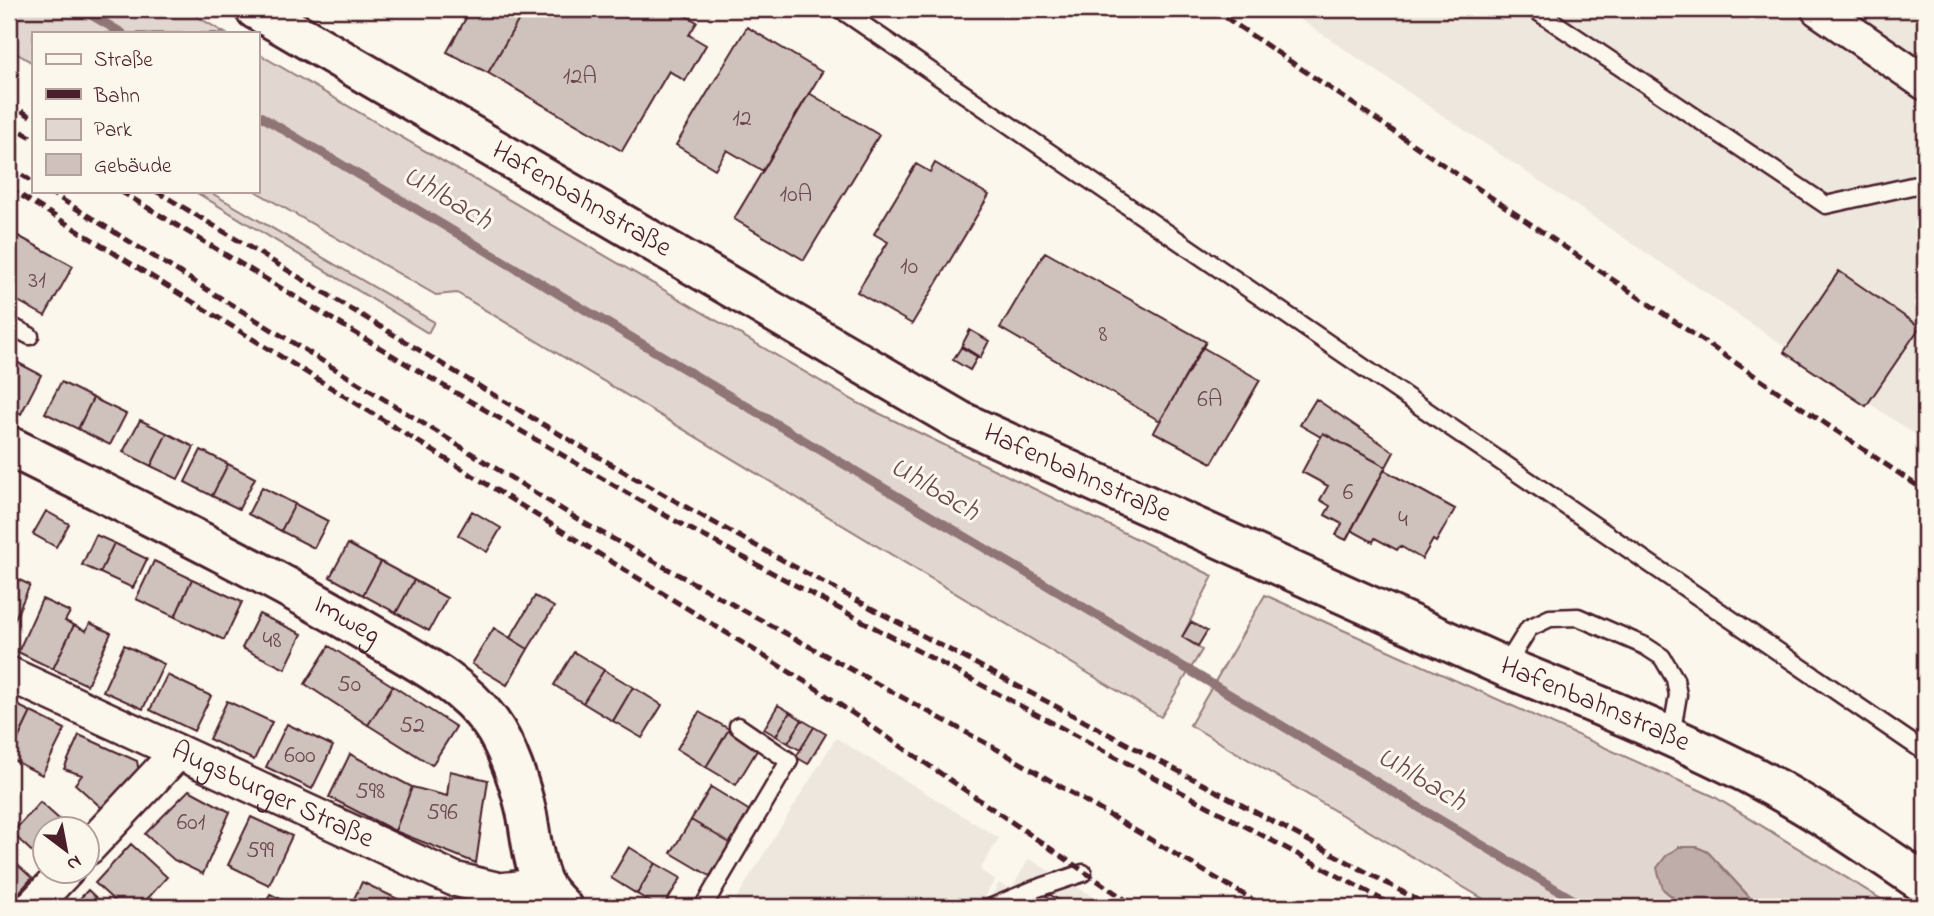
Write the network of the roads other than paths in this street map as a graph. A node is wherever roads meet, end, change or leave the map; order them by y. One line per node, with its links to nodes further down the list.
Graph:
1 (255, 9): 10 (main road, Hafenbahnstraße)
2 (840, 9): 15 (lane)
3 (1534, 9): 6 (lane)
4 (1818, 9): 5 (street)
5 (1925, 83)
6 (1925, 183)
7 (9, 325): 8 (lane)
8 (30, 336)
9 (9, 446): 20 (main road, Imweg)
10 (1505, 667): 13 (main road, Hafenbahnstraße); 13 (lane)
11 (9, 674): 14 (street, Augsburger Straße)
12 (738, 726): 22 (lane)
13 (1671, 738): 19 (main road, Hafenbahnstraße)
14 (178, 751): 16 (street); 20 (street, Augsburger Straße)
15 (1925, 752)
16 (102, 833)
17 (1083, 873): 23 (lane)
18 (54, 884): 21 (street)
19 (1925, 884)
20 (552, 896)
21 (32, 907)
22 (703, 907)
23 (992, 907)

